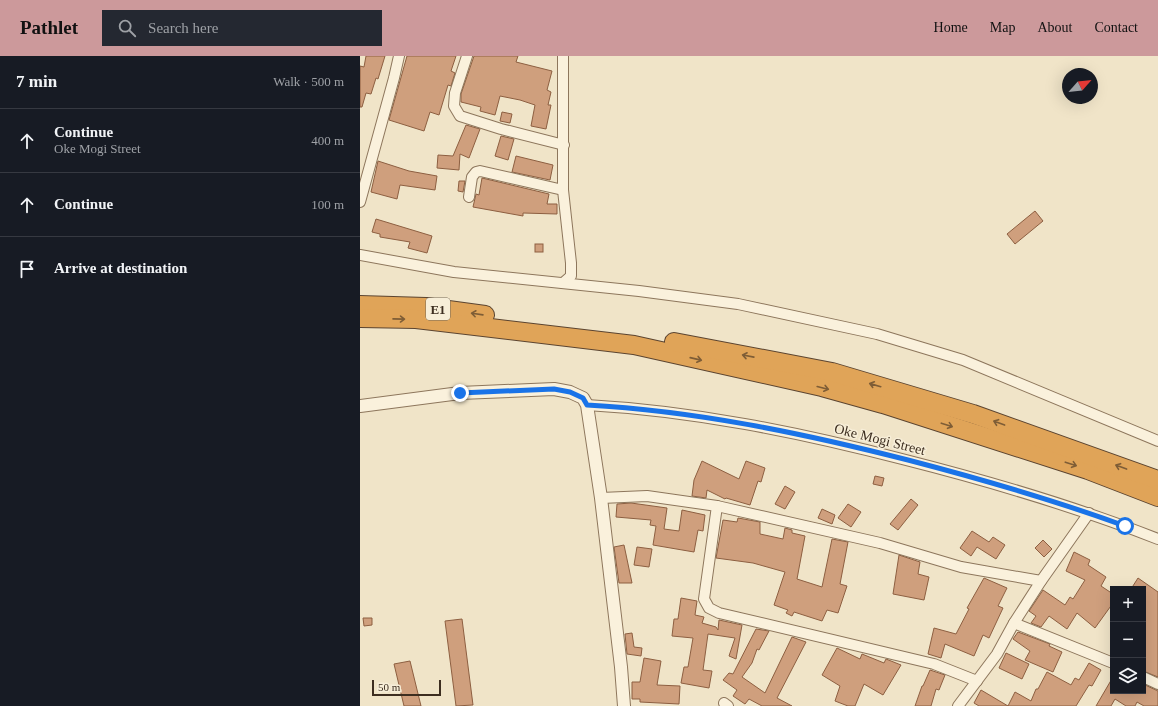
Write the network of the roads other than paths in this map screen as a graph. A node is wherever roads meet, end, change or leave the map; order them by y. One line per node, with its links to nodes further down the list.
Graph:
1 (398, 56): 5 (street)
2 (467, 56): 4 (street)
3 (563, 56): 4 (street)
4 (564, 145): 6 (street)
5 (363, 176): 8 (street)
6 (563, 190): 7 (street); 10 (street)
7 (470, 197)
8 (360, 202)
9 (360, 255): 10 (street)
10 (563, 283): 16 (street)
11 (360, 305): 13 (highway, E1, one-way to 11)
12 (360, 318): 13 (highway, E1, one-way to 13)
13 (510, 324): 17 (highway, one-way to 13); 18 (highway, one-way to 18)
14 (587, 405): 15 (street); 19 (street); 21 (street, Oke Mogi Street)
15 (360, 406)
16 (1158, 441)
17 (1158, 480)
18 (1158, 497)
19 (601, 498): 20 (street); 29 (street)
20 (717, 506): 23 (street); 27 (street)
21 (1089, 513): 22 (street, Oke Mogi Street); 23 (street)
22 (1158, 539)
23 (1041, 581): 24 (street)
24 (1014, 623): 25 (street); 27 (street)
25 (1110, 662)
26 (1146, 678): 28 (street)
27 (977, 681): 30 (street)
28 (1158, 684)
29 (624, 706)
30 (958, 706)

